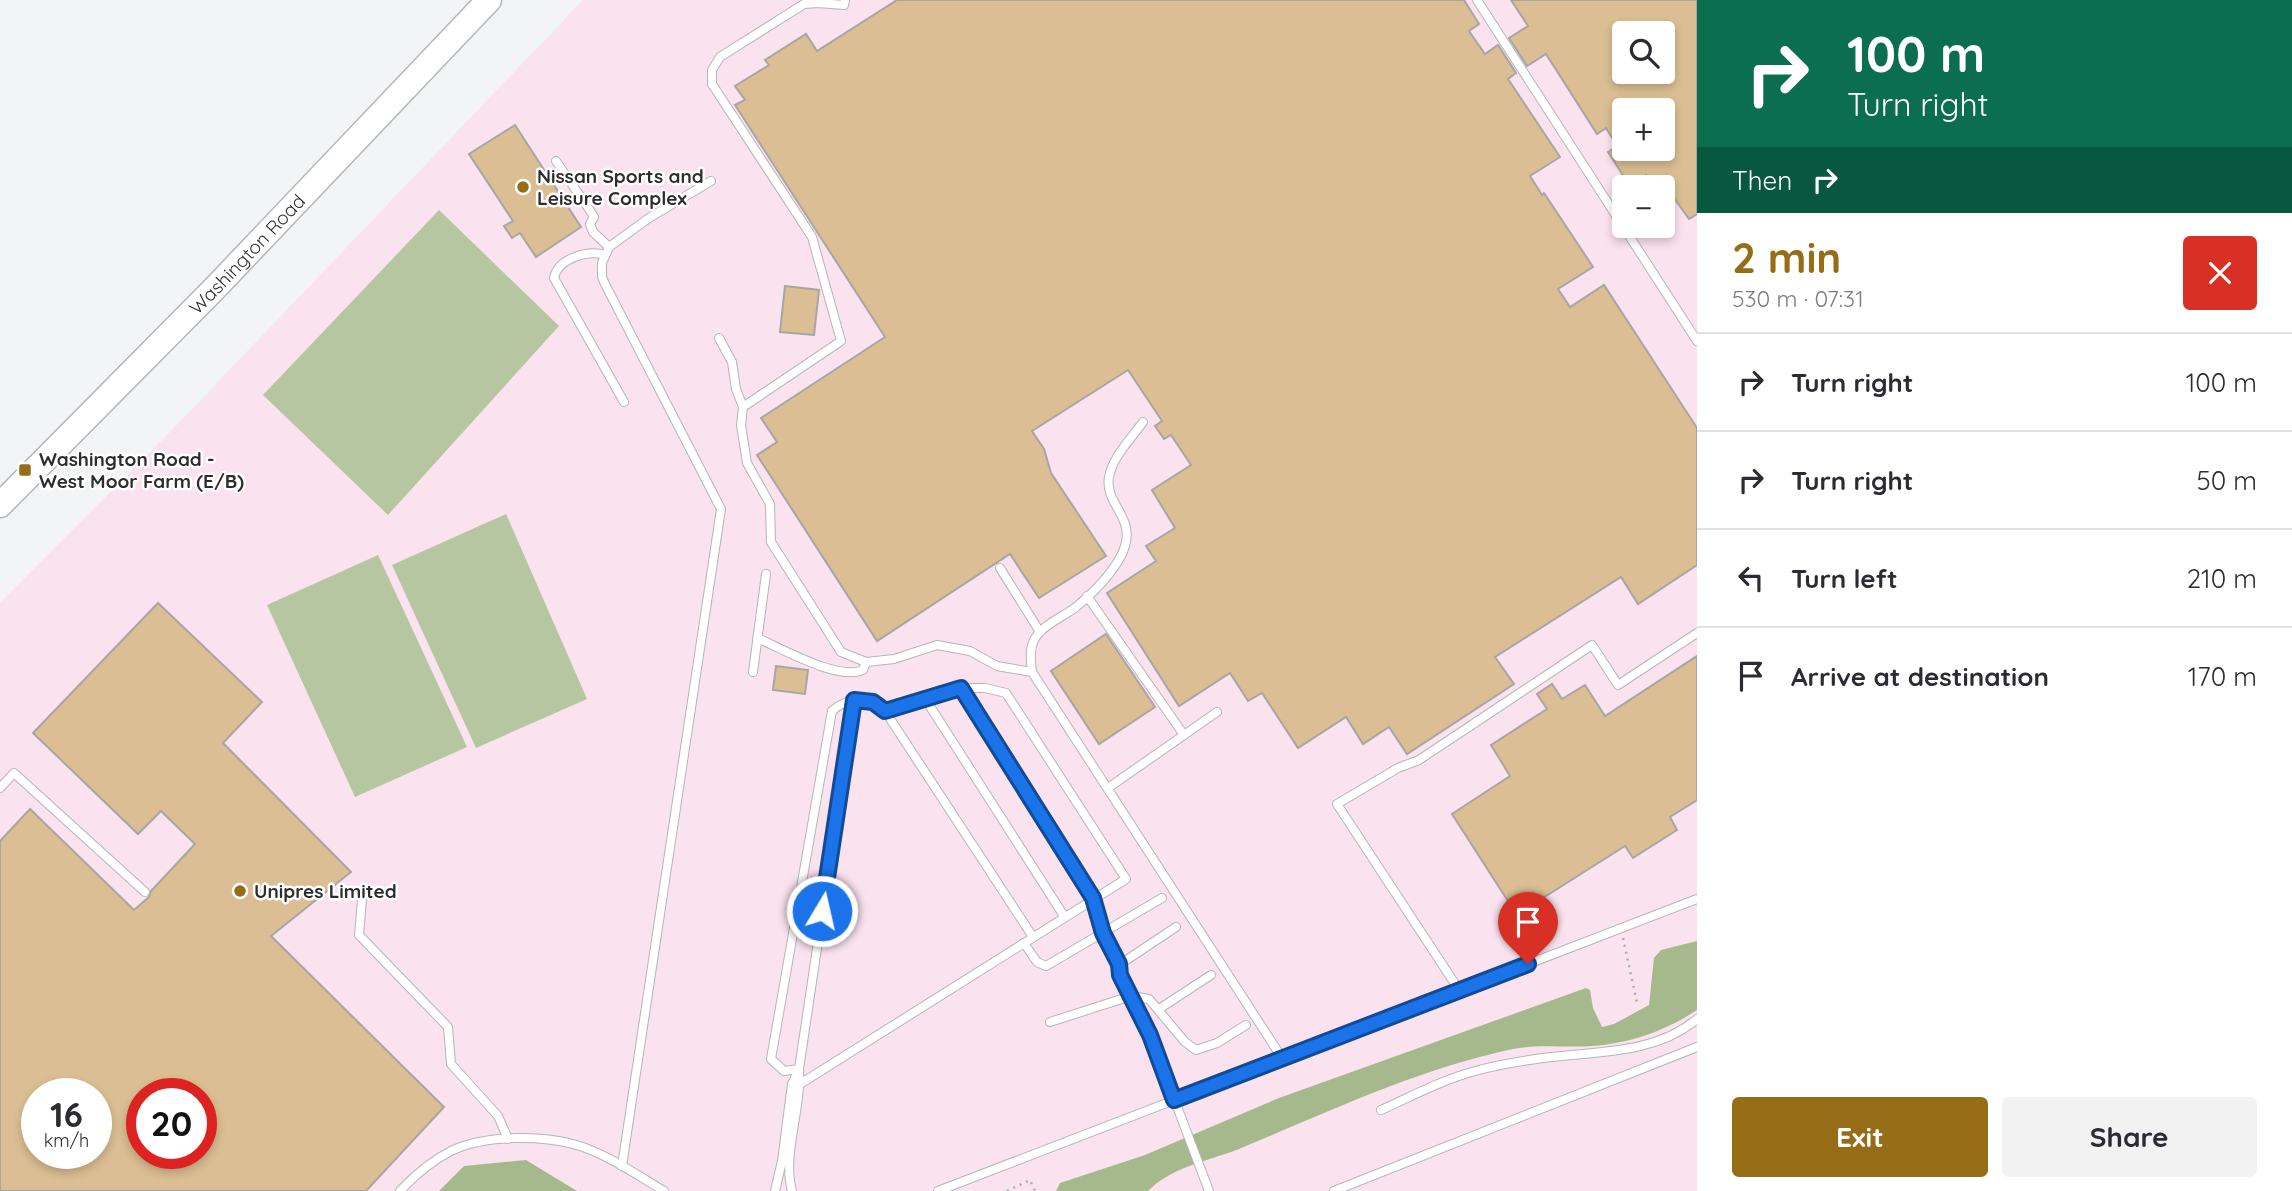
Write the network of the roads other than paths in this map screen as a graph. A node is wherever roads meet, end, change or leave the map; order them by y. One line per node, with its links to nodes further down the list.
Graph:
1 (489, 0): 12 (main road, Washington Road)
2 (845, 0): 10 (lane)
3 (1477, 0): 8 (lane)
4 (556, 160): 6 (lane)
5 (711, 181): 6 (lane)
6 (607, 251): 9 (lane); 55 (lane)
7 (719, 338): 10 (lane)
8 (1697, 341)
9 (624, 402)
10 (743, 407): 19 (lane)
11 (1143, 422): 15 (lane)
12 (0, 505)
13 (1000, 568): 16 (lane)
14 (766, 574): 18 (lane)
15 (1087, 596): 16 (lane); 27 (lane)
16 (1040, 632): 21 (lane)
17 (1697, 633): 42 (lane)
18 (757, 638): 19 (lane); 20 (lane)
19 (866, 662): 21 (lane)
20 (753, 672)
21 (1032, 672): 29 (lane)
22 (961, 688): 24 (lane); 31 (lane); 31 (lane)
23 (854, 700): 25 (lane); 50 (lane); 50 (lane)
24 (926, 700): 25 (lane); 35 (lane)
25 (885, 711): 38 (lane)
26 (1217, 712): 27 (lane)
27 (1184, 735): 29 (lane)
28 (0, 788): 30 (lane)
29 (1108, 788): 49 (lane)
30 (145, 892)
31 (1093, 898): 35 (lane); 37 (lane)
32 (1162, 898): 37 (lane)
33 (1697, 899): 42 (lane)
34 (362, 900): 54 (lane)
35 (1064, 916): 38 (lane)
36 (1176, 927): 40 (lane)
37 (1103, 933): 39 (lane); 40 (lane)
38 (1032, 937): 39 (lane)
39 (1024, 943): 51 (lane)
40 (1119, 964): 43 (lane)
41 (1212, 975): 44 (lane)
42 (1459, 990): 49 (lane)
43 (1131, 996): 44 (lane); 46 (lane); 52 (lane)
44 (1159, 1009): 47 (lane)
45 (1697, 1019): 53 (lane)
46 (1050, 1022)
47 (1245, 1025)
48 (1697, 1047): 62 (lane)
49 (1282, 1058): 52 (lane)
50 (799, 1069): 51 (lane); 58 (lane)
51 (800, 1084): 59 (lane)
52 (1174, 1100): 60 (lane); 61 (lane)
53 (1381, 1110)
54 (508, 1139): 55 (lane); 56 (lane)
55 (622, 1166): 57 (lane)
56 (400, 1191)
57 (664, 1191)
58 (775, 1191)
59 (792, 1191)
60 (938, 1191)
61 (1209, 1191)
62 (1334, 1191)

